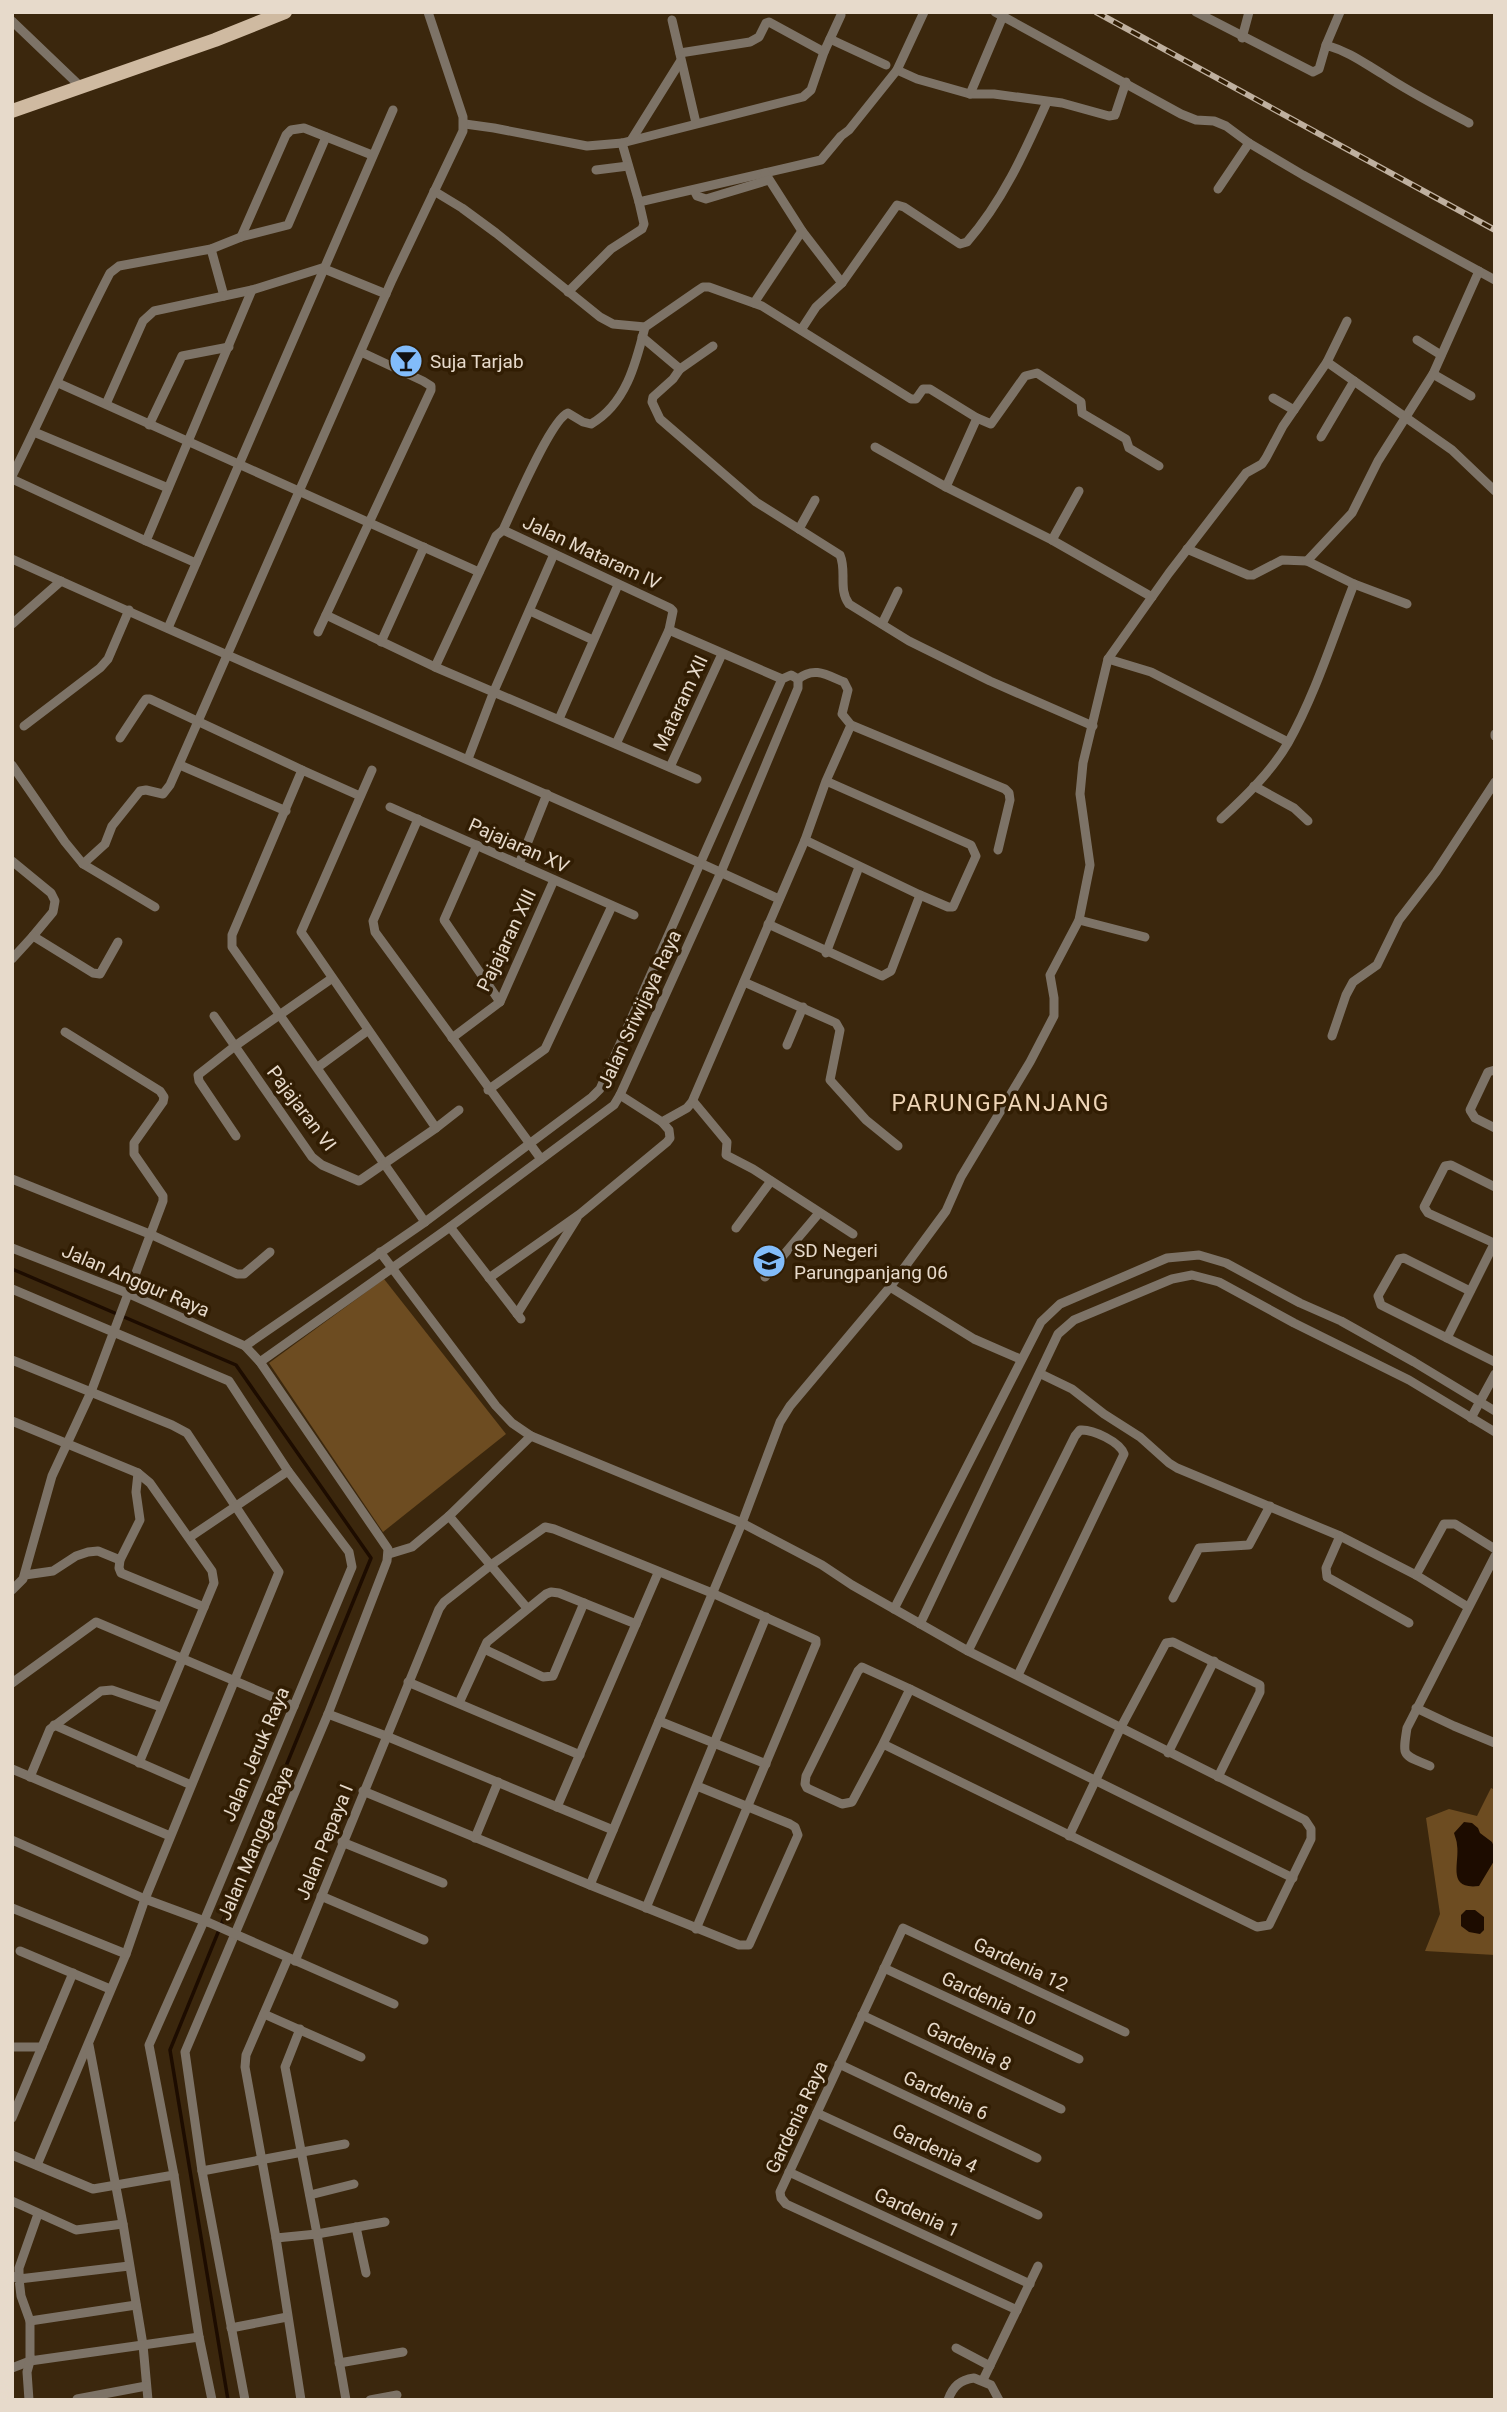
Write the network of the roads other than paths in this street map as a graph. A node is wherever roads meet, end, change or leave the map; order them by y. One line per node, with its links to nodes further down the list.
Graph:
1 (285, 12): 19 (main road)
2 (428, 12): 26 (street)
3 (924, 12): 17 (street)
4 (1196, 12): 11 (street)
5 (1248, 12): 11 (street)
6 (1340, 12): 13 (street)
7 (999, 14): 18 (street); 20 (street)
8 (841, 15): 12 (street)
9 (672, 20): 15 (street)
10 (12, 21): 19 (street)
11 (1242, 37): 13 (street)
12 (830, 39): 14 (street); 16 (street)
13 (1326, 45): 25 (street)
14 (824, 52): 15 (street); 24 (street)
15 (680, 58): 24 (street); 28 (street)
16 (886, 65)
17 (897, 70): 20 (street); 33 (street)
18 (1126, 82): 21 (street); 29 (street)
19 (80, 87): 23 (main road)
20 (970, 94): 21 (street)
21 (1047, 102): 43 (street)
22 (393, 110): 30 (street)
23 (12, 111)
24 (696, 123): 28 (street)
25 (1469, 123)
26 (465, 124): 28 (street); 35 (street)
27 (326, 137): 30 (street); 38 (street); 38 (street)
28 (627, 141): 31 (street)
29 (1249, 143): 34 (street); 41 (street)
30 (372, 155): 40 (street)
31 (628, 166): 32 (street); 36 (street)
32 (596, 170)
33 (767, 177): 36 (street); 37 (street)
34 (1218, 189)
35 (434, 191): 45 (street); 46 (street)
36 (639, 202): 45 (street)
37 (802, 231): 43 (street); 48 (street)
38 (241, 237): 39 (street)
39 (211, 250): 47 (street); 61 (street)
40 (323, 268): 44 (street); 46 (street); 73 (street)
41 (1479, 271): 42 (street); 56 (street)
42 (1495, 280)
43 (842, 283): 50 (street)
44 (252, 290): 47 (street); 53 (street)
45 (568, 292): 51 (street)
46 (386, 294): 55 (street)
47 (224, 296): 64 (street)
48 (754, 303): 50 (street); 51 (street)
49 (1347, 321): 57 (street)
50 (801, 330): 66 (street)
51 (644, 332): 58 (street); 84 (street)
52 (1418, 340): 56 (street)
53 (229, 346): 68 (street); 71 (street)
54 (713, 346): 58 (street)
55 (361, 352): 78 (street); 82 (street)
56 (1441, 355): 59 (street)
57 (1326, 362): 60 (street); 65 (street)
58 (680, 369): 83 (street)
59 (1433, 374): 62 (street); 67 (street)
60 (1354, 381): 67 (street); 70 (street)
61 (58, 383): 64 (street); 69 (street)
62 (1471, 396)
63 (1273, 398): 65 (street)
64 (106, 404): 68 (street)
65 (1294, 410): 88 (street)
66 (977, 418): 74 (street); 76 (street)
67 (1406, 419): 80 (street); 91 (street)
68 (149, 425): 71 (street)
69 (34, 432): 75 (street); 77 (street)
70 (1321, 438)
71 (187, 441): 73 (street); 77 (street)
72 (875, 447): 76 (street)
73 (238, 464): 78 (street); 92 (street)
74 (1159, 466)
75 (12, 477): 86 (street)
76 (946, 487): 85 (street)
77 (168, 488): 86 (street)
78 (299, 490): 82 (street); 111 (street)
79 (1079, 491): 85 (street)
80 (1495, 491)
81 (815, 500): 83 (street)
82 (370, 523): 87 (street); 102 (street)
83 (799, 529): 104 (street)
84 (503, 530): 89 (street, Jalan Mataram IV); 93 (street, Jalan Mataram IV)
85 (1052, 540): 98 (street)
86 (146, 541): 92 (street)
87 (424, 547): 93 (street); 109 (street)
88 (1187, 549): 91 (street); 98 (street)
89 (555, 554): 96 (street, Jalan Mataram IV); 101 (street)
90 (12, 559): 94 (street)
91 (1307, 561): 95 (street)
92 (196, 564): 105 (street)
93 (480, 572): 113 (street, Jalan Mataram IV)
94 (61, 581): 100 (street); 103 (street)
95 (1354, 584): 99 (street); 123 (street)
96 (618, 585): 106 (street, Jalan Mataram IV); 108 (street)
97 (898, 591): 104 (street)
98 (1152, 597): 112 (street)
99 (1407, 604)
100 (129, 610): 105 (street); 120 (street)
101 (530, 611): 108 (street); 116 (street)
102 (326, 615): 107 (street); 109 (street)
103 (12, 624)
104 (882, 624): 121 (street)
105 (168, 628): 111 (street)
106 (668, 630): 110 (street); 124 (street)
107 (318, 632)
108 (593, 640): 117 (street)
109 (381, 642): 113 (street)
110 (722, 654): 114 (street); 128 (street, Mataram XII)
111 (226, 655): 118 (street); 125 (street)
112 (1108, 659): 121 (street); 123 (street)
113 (435, 667): 116 (street)
114 (784, 677): 115 (street); 146 (street, Jalan Sriwijaya Raya)
115 (798, 679): 119 (street); 150 (street, Jalan Sriwijaya Raya)
116 (495, 691): 117 (street); 125 (street)
117 (559, 719): 124 (street)
118 (199, 720): 122 (street); 127 (street); 129 (street)
119 (851, 725): 132 (street); 144 (street)
120 (24, 726)
121 (1093, 726): 157 (street)
122 (120, 738)
123 (1288, 742): 134 (street)
124 (616, 744): 128 (street)
125 (468, 759): 135 (street)
126 (12, 765): 147 (street)
127 (180, 765): 138 (street); 147 (street)
128 (670, 767): 131 (street)
129 (302, 770): 136 (street); 138 (street)
130 (372, 770): 136 (street)
131 (697, 779)
132 (826, 781): 142 (street); 152 (street)
133 (1495, 782): 172 (street)
134 (1254, 786): 140 (street); 141 (street)
135 (547, 794): 146 (street); 148 (street)
136 (360, 796): 164 (street)
137 (390, 807): 139 (street, Pajajaran XV)
138 (286, 811): 168 (street)
139 (418, 819): 143 (street, Pajajaran XV); 173 (street)
140 (1221, 819)
141 (1308, 821)
142 (805, 840): 149 (street); 153 (street)
143 (477, 845): 148 (street, Pajajaran XV); 166 (street)
144 (998, 850)
145 (12, 861): 159 (street)
146 (702, 863): 150 (street); 186 (street, Jalan Sriwijaya Raya)
147 (83, 864): 155 (street)
148 (519, 864): 151 (street, Pajajaran XV)
149 (859, 867): 152 (street); 162 (street)
150 (720, 872): 153 (street); 179 (street, Jalan Sriwijaya Raya)
151 (554, 880): 154 (street, Pajajaran XV); 166 (street, Pajajaran XIII)
152 (920, 895): 162 (street)
153 (779, 899): 158 (street)
154 (612, 906): 156 (street, Pajajaran XV); 178 (street)
155 (155, 907)
156 (634, 915)
157 (1079, 920): 160 (street); 207 (street)
158 (768, 924): 162 (street); 165 (street)
159 (33, 936): 161 (street); 163 (street)
160 (1145, 937)
161 (118, 942)
162 (826, 953)
163 (12, 959)
164 (331, 979): 168 (street); 170 (street)
165 (744, 982): 167 (street); 180 (street)
166 (500, 1002): 173 (street, Pajajaran XIII)
167 (803, 1007): 174 (street); 187 (street)
168 (281, 1014): 175 (street); 176 (street)
169 (215, 1016): 175 (street)
170 (367, 1031): 176 (street); 183 (street)
171 (65, 1032): 199 (street)
172 (1332, 1036)
173 (452, 1038): 178 (street)
174 (787, 1045)
175 (235, 1046): 185 (street); 189 (street, Pajajaran VI)
176 (318, 1067): 189 (street)
177 (1495, 1070): 184 (street)
178 (488, 1090): 186 (street)
179 (620, 1095): 182 (street); 188 (street, Jalan Sriwijaya Raya)
180 (693, 1101): 182 (street); 191 (street)
181 (459, 1110): 183 (street)
182 (662, 1122): 194 (street)
183 (436, 1128): 189 (street)
184 (1495, 1128)
185 (236, 1136)
186 (529, 1145): 188 (street); 195 (street, Jalan Sriwijaya Raya)
187 (898, 1146)
188 (541, 1160): 196 (street, Jalan Sriwijaya Raya)
189 (385, 1162): 195 (street)
190 (12, 1180): 199 (street)
191 (771, 1181): 193 (street); 197 (street)
192 (1495, 1187): 200 (street)
193 (819, 1213): 198 (street); 205 (street)
194 (580, 1214): 206 (street); 206 (street)
195 (425, 1222): 203 (street, Jalan Sriwijaya Raya)
196 (450, 1227): 204 (street, Jalan Sriwijaya Raya); 206 (street)
197 (736, 1228)
198 (853, 1234)
199 (152, 1235): 202 (street); 210 (street)
200 (1494, 1243): 209 (street)
201 (12, 1248): 210 (street, Jalan Anggur Raya)
202 (270, 1252)
203 (380, 1252): 204 (street); 213 (street, Jalan Sriwijaya Raya)
204 (391, 1268): 216 (street, Jalan Sriwijaya Raya); 226 (street)
205 (765, 1277)
206 (489, 1278)
207 (890, 1287): 214 (street); 233 (street)
208 (12, 1289): 211 (street, Jalan Jeruk Raya)
209 (1469, 1291): 212 (street); 212 (street)
210 (126, 1297): 211 (street); 213 (street, Jalan Anggur Raya)
211 (114, 1330): 220 (street); 228 (street, Jalan Jeruk Raya)
212 (1447, 1338): 217 (street)
213 (245, 1346): 216 (street)
214 (1020, 1359): 221 (street); 251 (street)
215 (12, 1360): 220 (street)
216 (260, 1362): 237 (street)
217 (1495, 1362)
218 (1041, 1374): 223 (street); 231 (street); 255 (street)
219 (1495, 1374): 221 (street)
220 (91, 1392): 227 (street); 230 (street)
221 (1481, 1402): 222 (street); 223 (street)
222 (1495, 1411)
223 (1471, 1418): 225 (street)
224 (12, 1421): 227 (street)
225 (1495, 1432)
226 (531, 1436): 232 (street); 233 (street)
227 (66, 1442): 229 (street); 242 (street)
228 (288, 1471): 230 (street); 266 (street, Jalan Jeruk Raya)
229 (138, 1473): 235 (street); 239 (street)
230 (236, 1505): 235 (street); 261 (street)
231 (1270, 1506): 234 (street); 246 (street)
232 (449, 1516): 237 (street); 240 (street)
233 (742, 1523): 245 (street); 251 (street)
234 (1340, 1536): 243 (street); 253 (street)
235 (190, 1537): 248 (street)
236 (1495, 1549): 243 (street)
237 (389, 1554): 269 (street, Jalan Mangga Raya)
238 (1495, 1556): 249 (street)
239 (120, 1560): 242 (street); 248 (street)
240 (491, 1565): 241 (street, Jalan Pepaya I); 250 (street); 262 (street, Jalan Pepaya I)
241 (658, 1573): 245 (street); 254 (street)
242 (25, 1575): 244 (street)
243 (1416, 1575): 249 (street)
244 (12, 1590)
245 (712, 1593): 252 (street); 270 (street)
246 (1173, 1598)
247 (584, 1603): 250 (street); 254 (street); 256 (street)
248 (204, 1607): 258 (street)
249 (1468, 1607): 268 (street)
250 (527, 1608): 256 (street)
251 (894, 1609): 255 (street)
252 (766, 1617): 274 (street); 280 (street)
253 (1409, 1623)
254 (636, 1624): 278 (street)
255 (920, 1624): 257 (street)
256 (484, 1649): 265 (street)
257 (968, 1651): 260 (street); 260 (street)
258 (181, 1658): 261 (street); 263 (street); 267 (street)
259 (1214, 1661): 272 (street); 277 (street); 284 (street)
260 (1017, 1675): 272 (street)
261 (234, 1681): 266 (street); 287 (street)
262 (408, 1682): 265 (street); 273 (street, Jalan Pepaya I)
263 (12, 1683)
264 (910, 1689): 276 (street); 276 (street); 285 (street)
265 (459, 1703): 278 (street)
266 (294, 1706): 305 (street, Jalan Jeruk Raya)
267 (160, 1707): 271 (street); 279 (street)
268 (1416, 1708): 275 (street); 281 (street)
269 (328, 1714): 273 (street); 308 (street, Jalan Mangga Raya)
270 (659, 1721): 274 (street); 292 (street)
271 (54, 1725): 279 (street); 283 (street)
272 (1120, 1729): 277 (street); 285 (street)
273 (386, 1735): 286 (street); 289 (street, Jalan Pepaya I)
274 (714, 1742): 280 (street); 288 (street)
275 (1495, 1743)
276 (883, 1744): 294 (street)
277 (1168, 1753): 284 (street)
278 (580, 1755): 290 (street)
279 (139, 1763): 287 (street)
280 (766, 1764): 291 (street)
281 (1430, 1766)
282 (12, 1769): 283 (street)
283 (30, 1777): 293 (street)
284 (1218, 1777): 298 (street)
285 (1096, 1780): 294 (street); 298 (street)
286 (498, 1782): 290 (street); 295 (street)
287 (191, 1785): 293 (street)
288 (696, 1786): 291 (street); 304 (street)
289 (363, 1791): 295 (street); 297 (street, Jalan Pepaya I)
290 (557, 1807): 292 (street)
291 (748, 1807): 307 (street); 307 (street)
292 (613, 1830): 300 (street)
293 (170, 1836): 302 (street)
294 (1069, 1836): 298 (street)
295 (475, 1838): 300 (street)
296 (12, 1840): 302 (street)
297 (342, 1842): 299 (street); 301 (street, Jalan Pepaya I)
298 (1293, 1878)
299 (443, 1883)
300 (590, 1885): 304 (street)
301 (321, 1896): 309 (street); 312 (street, Jalan Pepaya I)
302 (145, 1899): 305 (street); 311 (street)
303 (12, 1908): 311 (street)
304 (646, 1908): 307 (street)
305 (207, 1922): 308 (street); 338 (street, Jalan Jeruk Raya)
306 (903, 1928): 313 (street, Gardenia Raya); 320 (street, Gardenia 12)
307 (696, 1929)
308 (233, 1933): 312 (street); 336 (street, Jalan Mangga Raya)
309 (424, 1940)
310 (20, 1951): 314 (street)
311 (126, 1954): 315 (street)
312 (291, 1959): 316 (street); 317 (street, Jalan Pepaya I)
313 (884, 1968): 318 (street, Gardenia Raya); 325 (street, Gardenia 10)
314 (73, 1973): 315 (street); 323 (street)
315 (110, 1989): 321 (street)
316 (394, 2004)
317 (264, 2014): 319 (street); 334 (street, Jalan Pepaya I)
318 (862, 2015): 326 (street, Gardenia Raya); 327 (street, Gardenia 8)
319 (300, 2029): 324 (street); 331 (street)
320 (1125, 2032)
321 (89, 2044): 335 (street); 340 (street)
322 (12, 2047): 323 (street)
323 (42, 2047): 329 (street)
324 (361, 2057)
325 (1079, 2059)
326 (839, 2064): 328 (street, Gardenia Raya); 333 (street, Gardenia 6)
327 (1060, 2109)
328 (817, 2113): 337 (street, Gardenia Raya); 344 (street, Gardenia 4)
329 (12, 2118)
330 (345, 2144): 331 (street)
331 (302, 2154): 334 (street); 341 (street)
332 (12, 2155): 335 (street)
333 (1037, 2158)
334 (262, 2160): 336 (street); 349 (street, Jalan Pepaya I)
335 (37, 2165): 340 (street)
336 (202, 2171): 359 (street, Jalan Mangga Raya)
337 (789, 2172): 354 (street, Gardenia 1); 356 (street, Gardenia Raya)
338 (174, 2175): 340 (street); 360 (street, Jalan Jeruk Raya)
339 (354, 2184): 341 (street)
340 (116, 2185): 346 (street)
341 (310, 2195): 348 (street)
342 (12, 2201): 343 (street)
343 (38, 2214): 346 (street); 353 (street)
344 (1038, 2215)
345 (385, 2222): 347 (street)
346 (123, 2224): 350 (street)
347 (356, 2227): 348 (street); 352 (street)
348 (317, 2234): 349 (street); 365 (street)
349 (276, 2238): 357 (street, Jalan Pepaya I)
350 (129, 2266): 353 (street); 355 (street)
351 (1038, 2266): 354 (street)
352 (366, 2273)
353 (15, 2278): 358 (street)
354 (1030, 2284): 356 (street)
355 (136, 2305): 358 (street); 361 (street)
356 (1017, 2310): 366 (street)
357 (287, 2317): 359 (street); 376 (street, Jalan Pepaya I)
358 (30, 2321): 364 (street)
359 (231, 2328): 375 (street, Jalan Mangga Raya)
360 (199, 2337): 361 (street); 374 (street, Jalan Jeruk Raya)
361 (143, 2346): 364 (street); 369 (street)
362 (956, 2348): 366 (street)
363 (403, 2352): 365 (street)
364 (30, 2361): 367 (street); 372 (street)
365 (339, 2363): 377 (street)
366 (990, 2366): 368 (street)
367 (12, 2368)
368 (983, 2380): 379 (street); 380 (street)
369 (146, 2386): 371 (street); 373 (street)
370 (397, 2395): 378 (street)
371 (77, 2399)
372 (29, 2400)
373 (148, 2400)
374 (212, 2400)
375 (245, 2400)
376 (301, 2400)
377 (346, 2400)
378 (369, 2400)
379 (948, 2400)
380 (999, 2400)

